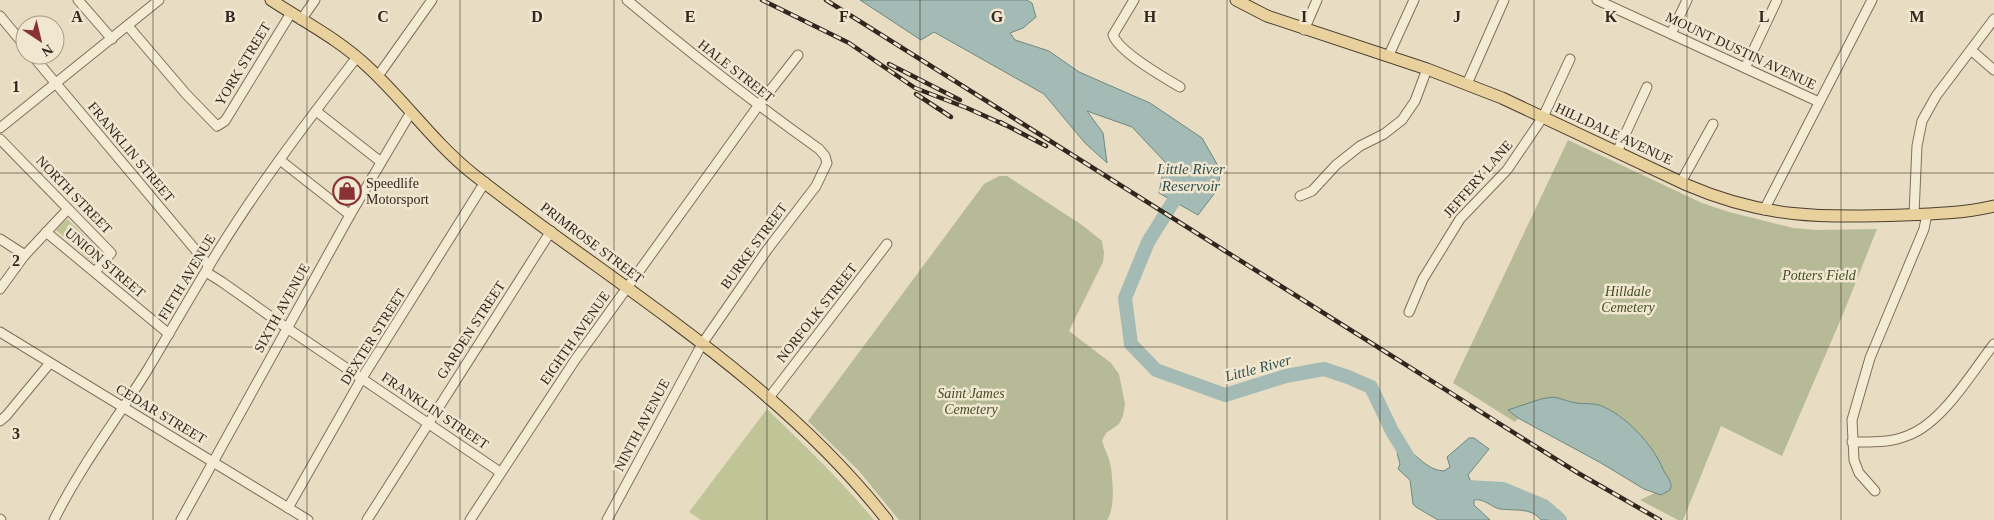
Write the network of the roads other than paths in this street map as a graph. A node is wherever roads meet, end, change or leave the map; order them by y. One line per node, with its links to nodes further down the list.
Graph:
1 (78, 0): 23 (street)
2 (159, 0): 19 (street)
3 (271, 0): 17 (main road, PRIMROSE STREET)
4 (315, 0): 17 (street, YORK STREET)
5 (432, 0): 33 (street)
6 (627, 0): 39 (street, HALE STREET)
7 (1134, 0): 36 (street)
8 (1317, 0): 20 (street)
9 (1414, 0): 27 (street)
10 (1504, 0): 35 (street)
11 (1597, 0): 22 (street, MOUNT DUSTIN AVENUE)
12 (1687, 0): 22 (street)
13 (1777, 0): 30 (street)
14 (1872, 0): 38 (street)
15 (1242, 2): 20 (main road, HILLDALE AVENUE)
16 (0, 16): 21 (street)
17 (296, 16): 19 (street, YORK STREET); 26 (main road, PRIMROSE STREET)
18 (1994, 20): 24 (street)
19 (128, 26): 23 (street)
20 (1304, 30): 27 (main road, HILLDALE AVENUE)
21 (15, 34)
22 (1672, 34): 30 (street, MOUNT DUSTIN AVENUE)
23 (112, 39): 34 (street)
24 (1971, 50): 32 (street); 56 (street)
25 (798, 55): 39 (street, EIGHTH AVENUE)
26 (358, 57): 33 (main road, PRIMROSE STREET); 40 (street, FIFTH AVENUE)
27 (1388, 57): 31 (main road, HILLDALE AVENUE)
28 (1570, 59): 42 (street, JEFFERY LANE)
29 (40, 65): 34 (street, FRANKLIN STREET)
30 (1745, 68): 38 (street, MOUNT DUSTIN AVENUE)
31 (1427, 70): 35 (main road, HILLDALE AVENUE); 52 (street)
32 (1994, 70)
33 (378, 76): 41 (main road, PRIMROSE STREET)
34 (55, 83): 44 (street); 64 (street, FRANKLIN STREET)
35 (1467, 84): 42 (main road, HILLDALE AVENUE)
36 (1180, 86)
37 (1648, 87): 46 (street)
38 (1820, 102): 55 (street)
39 (758, 106): 49 (street, HALE STREET); 66 (street, EIGHTH AVENUE)
40 (316, 111): 47 (street, FIFTH AVENUE); 48 (street)
41 (411, 112): 48 (street, SIXTH AVENUE); 50 (main road, PRIMROSE STREET)
42 (1543, 117): 46 (main road, HILLDALE AVENUE); 68 (street, JEFFERY LANE)
43 (1713, 124): 51 (street)
44 (0, 128)
45 (0, 139): 54 (street, NORTH STREET)
46 (1617, 152): 51 (main road, HILLDALE AVENUE)
47 (280, 160): 58 (street); 64 (street, FIFTH AVENUE)
48 (381, 162): 58 (street, SIXTH AVENUE)
49 (827, 163): 72 (street, BURKE STREET)
50 (485, 182): 60 (main road, PRIMROSE STREET); 75 (street, DEXTER STREET)
51 (1681, 182): 55 (main road, HILLDALE AVENUE)
52 (1300, 196)
53 (1994, 206): 57 (main road, HILLDALE AVENUE)
54 (68, 209): 59 (street); 65 (street, NORTH STREET)
55 (1764, 210): 56 (main road, HILLDALE AVENUE)
56 (1914, 214): 57 (main road, HILLDALE AVENUE)
57 (1928, 214): 80 (street)
58 (350, 215): 69 (street, SIXTH AVENUE)
59 (46, 232): 63 (street); 65 (street, UNION STREET)
60 (551, 232): 66 (main road, PRIMROSE STREET); 79 (street, GARDEN STREET)
61 (0, 239): 63 (street)
62 (887, 244): 76 (street, NORFOLK STREET)
63 (25, 255): 67 (street)
64 (208, 269): 69 (street, FRANKLIN STREET); 71 (street, FIFTH AVENUE)
65 (95, 272): 71 (street, UNION STREET)
66 (627, 288): 72 (main road, PRIMROSE STREET); 82 (street, EIGHTH AVENUE)
67 (0, 289)
68 (1409, 312)
69 (287, 328): 75 (street, FRANKLIN STREET); 81 (street, SIXTH AVENUE)
70 (0, 332): 74 (street, CEDAR STREET)
71 (169, 334): 77 (street, FIFTH AVENUE)
72 (702, 344): 76 (main road, PRIMROSE STREET); 90 (street, NINTH AVENUE)
73 (1994, 344): 80 (street)
74 (50, 362): 77 (street, CEDAR STREET); 78 (street)
75 (362, 378): 79 (street, FRANKLIN STREET); 84 (street, DEXTER STREET)
76 (768, 399): 91 (main road, PRIMROSE STREET)
77 (124, 407): 81 (street, CEDAR STREET); 85 (street, FIFTH AVENUE)
78 (0, 421)
79 (429, 423): 82 (street, FRANKLIN STREET); 88 (street, GARDEN STREET)
80 (1852, 442): 83 (street)
81 (213, 462): 84 (street, CEDAR STREET); 86 (street, SIXTH AVENUE)
82 (500, 472): 89 (street, EIGHTH AVENUE)
83 (1874, 491)
84 (288, 508): 87 (street, CEDAR STREET)
85 (54, 520)
86 (181, 520)
87 (308, 520)
88 (367, 520)
89 (470, 520)
90 (607, 520)
91 (886, 520)

